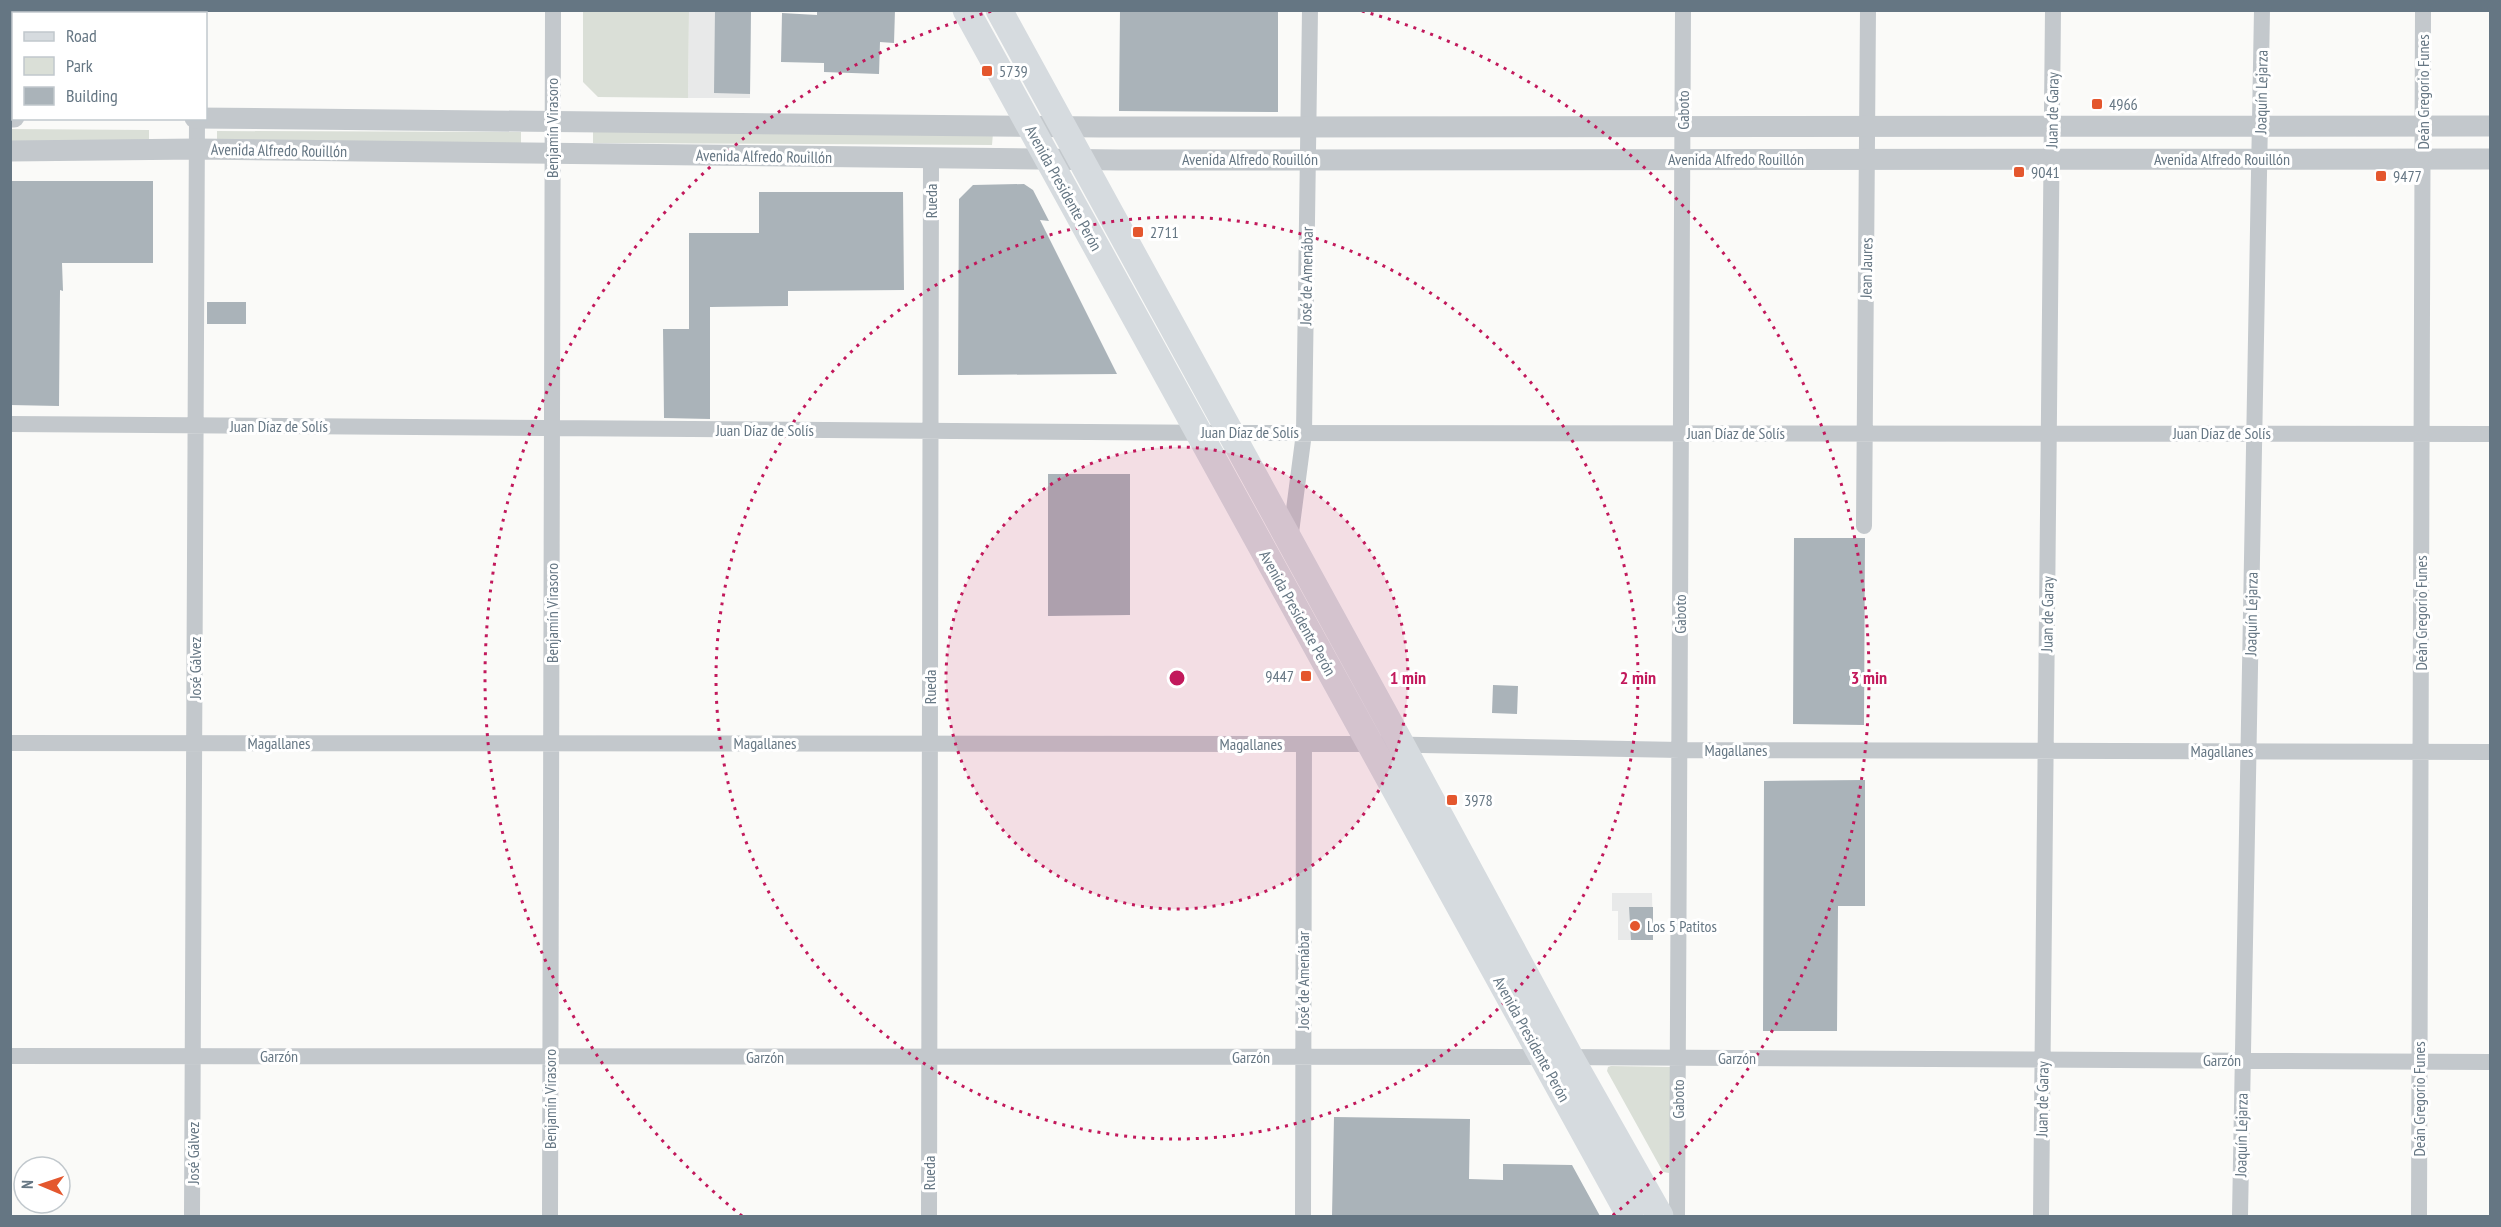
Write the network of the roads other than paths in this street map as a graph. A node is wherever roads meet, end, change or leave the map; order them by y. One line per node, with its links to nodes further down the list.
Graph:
1 (553, 10): 12 (street, Benjamín Virasoro)
2 (966, 10): 13 (main road, Avenida Presidente Perón)
3 (999, 10): 14 (main road, Avenida Presidente Perón)
4 (1310, 10): 15 (street, José de Amenábar)
5 (1683, 10): 16 (street, Gaboto)
6 (1868, 10): 17 (street, Jean Jaures)
7 (2053, 10): 18 (street, Juan de Garay)
8 (2262, 10): 19 (street, Joaquín Lejarza)
9 (2423, 10): 20 (street, Deán Gregorio Funes)
10 (207, 118): 12 (street, Avenida Alfredo Rouillón)
11 (196, 120): 22 (street, José Gálvez)
12 (552, 121): 13 (street, Avenida Alfredo Rouillón); 24 (street, Benjamín Virasoro)
13 (1029, 125): 14 (street, Avenida Alfredo Rouillón); 27 (main road, Avenida Presidente Perón)
14 (1061, 125): 15 (street, Avenida Alfredo Rouillón); 28 (main road, Avenida Presidente Perón)
15 (1308, 126): 16 (street, Avenida Alfredo Rouillón); 29 (street, José de Amenábar)
16 (1683, 126): 17 (street, Avenida Alfredo Rouillón); 30 (street, Gaboto)
17 (1867, 126): 18 (street, Avenida Alfredo Rouillón); 31 (street, Jean Jaures)
18 (2052, 126): 19 (street, Avenida Alfredo Rouillón); 32 (street, Juan de Garay)
19 (2260, 126): 20 (street, Avenida Alfredo Rouillón); 26 (street, Joaquín Lejarza)
20 (2422, 126): 21 (street, Avenida Alfredo Rouillón); 33 (street, Deán Gregorio Funes)
21 (2490, 126)
22 (197, 149): 23 (street, Avenida Alfredo Rouillón); 24 (street, Avenida Alfredo Rouillón); 36 (street, José Gálvez)
23 (10, 151)
24 (552, 153): 25 (street, Avenida Alfredo Rouillón); 37 (street, Benjamín Virasoro)
25 (931, 158): 27 (street, Avenida Alfredo Rouillón); 38 (street, Rueda)
26 (2259, 158): 32 (street, Avenida Alfredo Rouillón); 33 (street, Avenida Alfredo Rouillón); 45 (street, Joaquín Lejarza)
27 (1048, 159): 28 (street, Avenida Alfredo Rouillón); 39 (main road, Avenida Presidente Perón)
28 (1080, 159): 29 (street, Avenida Alfredo Rouillón); 40 (main road, Avenida Presidente Perón)
29 (1308, 159): 30 (street, Avenida Alfredo Rouillón); 41 (street, José de Amenábar)
30 (1683, 159): 31 (street, Avenida Alfredo Rouillón); 42 (street, Gaboto)
31 (1867, 159): 32 (street, Avenida Alfredo Rouillón); 43 (street, Jean Jaures)
32 (2052, 159): 44 (street, Juan de Garay)
33 (2422, 159): 34 (street, Avenida Alfredo Rouillón); 46 (street, Deán Gregorio Funes)
34 (2490, 159)
35 (10, 424): 36 (street, Juan Díaz de Solís)
36 (196, 426): 37 (street, Juan Díaz de Solís); 51 (street, José Gálvez)
37 (552, 428): 38 (street, Juan Díaz de Solís); 52 (street, Benjamín Virasoro)
38 (931, 431): 39 (street, Juan Díaz de Solís); 53 (street, Rueda)
39 (1198, 432): 40 (street, Juan Díaz de Solís); 55 (main road, Avenida Presidente Perón)
40 (1231, 433): 41 (street, Juan Díaz de Solís); 49 (main road, Avenida Presidente Perón)
41 (1304, 433): 42 (street, Juan Díaz de Solís); 49 (street, José de Amenábar)
42 (1681, 433): 43 (street, Juan Díaz de Solís); 57 (street, Gaboto)
43 (1864, 433): 44 (street, Juan Díaz de Solís); 48 (street, Jean Jaures)
44 (2049, 433): 45 (street, Juan Díaz de Solís); 59 (street, Juan de Garay)
45 (2254, 433): 46 (street, Juan Díaz de Solís); 58 (street, Joaquín Lejarza)
46 (2422, 434): 47 (street, Juan Díaz de Solís); 60 (street, Deán Gregorio Funes)
47 (2490, 434)
48 (1864, 526)
49 (1290, 540): 56 (main road, Avenida Presidente Perón)
50 (10, 742): 51 (street, Magallanes)
51 (194, 743): 52 (street, Magallanes); 63 (street, José Gálvez)
52 (551, 743): 53 (street, Magallanes); 64 (street, Benjamín Virasoro)
53 (930, 744): 54 (street, Magallanes); 65 (street, Rueda)
54 (1304, 744): 55 (street, Magallanes); 66 (street, José de Amenábar)
55 (1370, 744): 56 (street, Magallanes); 67 (main road, Avenida Presidente Perón)
56 (1401, 744): 57 (street, Magallanes); 68 (main road, Avenida Presidente Perón)
57 (1680, 750): 59 (street, Magallanes); 69 (street, Gaboto)
58 (2248, 751): 59 (street, Magallanes); 60 (street, Magallanes); 71 (street, Joaquín Lejarza)
59 (2046, 752): 70 (street, Juan de Garay)
60 (2421, 752): 61 (street, Magallanes); 72 (street, Deán Gregorio Funes)
61 (2490, 752)
62 (10, 1056): 63 (street, Garzón)
63 (193, 1056): 64 (street, Garzón); 74 (street, José Gálvez)
64 (550, 1057): 65 (street, Garzón); 75 (street, Benjamín Virasoro)
65 (929, 1057): 66 (street, Garzón); 76 (street, Rueda)
66 (1304, 1057): 67 (street, Garzón); 77 (street, José de Amenábar)
67 (1542, 1057): 68 (street, Garzón); 78 (main road, Avenida Presidente Perón)
68 (1570, 1057): 69 (street, Garzón); 79 (main road, Avenida Presidente Perón)
69 (1678, 1058): 70 (street, Garzón); 80 (street, Gaboto)
70 (2043, 1059): 71 (street, Garzón); 81 (street, Juan de Garay)
71 (2242, 1060): 72 (street, Garzón); 82 (street, Joaquín Lejarza)
72 (2420, 1061): 73 (street, Garzón); 83 (street, Deán Gregorio Funes)
73 (2490, 1062)
74 (192, 1216)
75 (550, 1216)
76 (929, 1216)
77 (1303, 1216)
78 (1630, 1216)
79 (1660, 1216)
80 (1677, 1216)
81 (2041, 1216)
82 (2240, 1216)
83 (2419, 1216)

